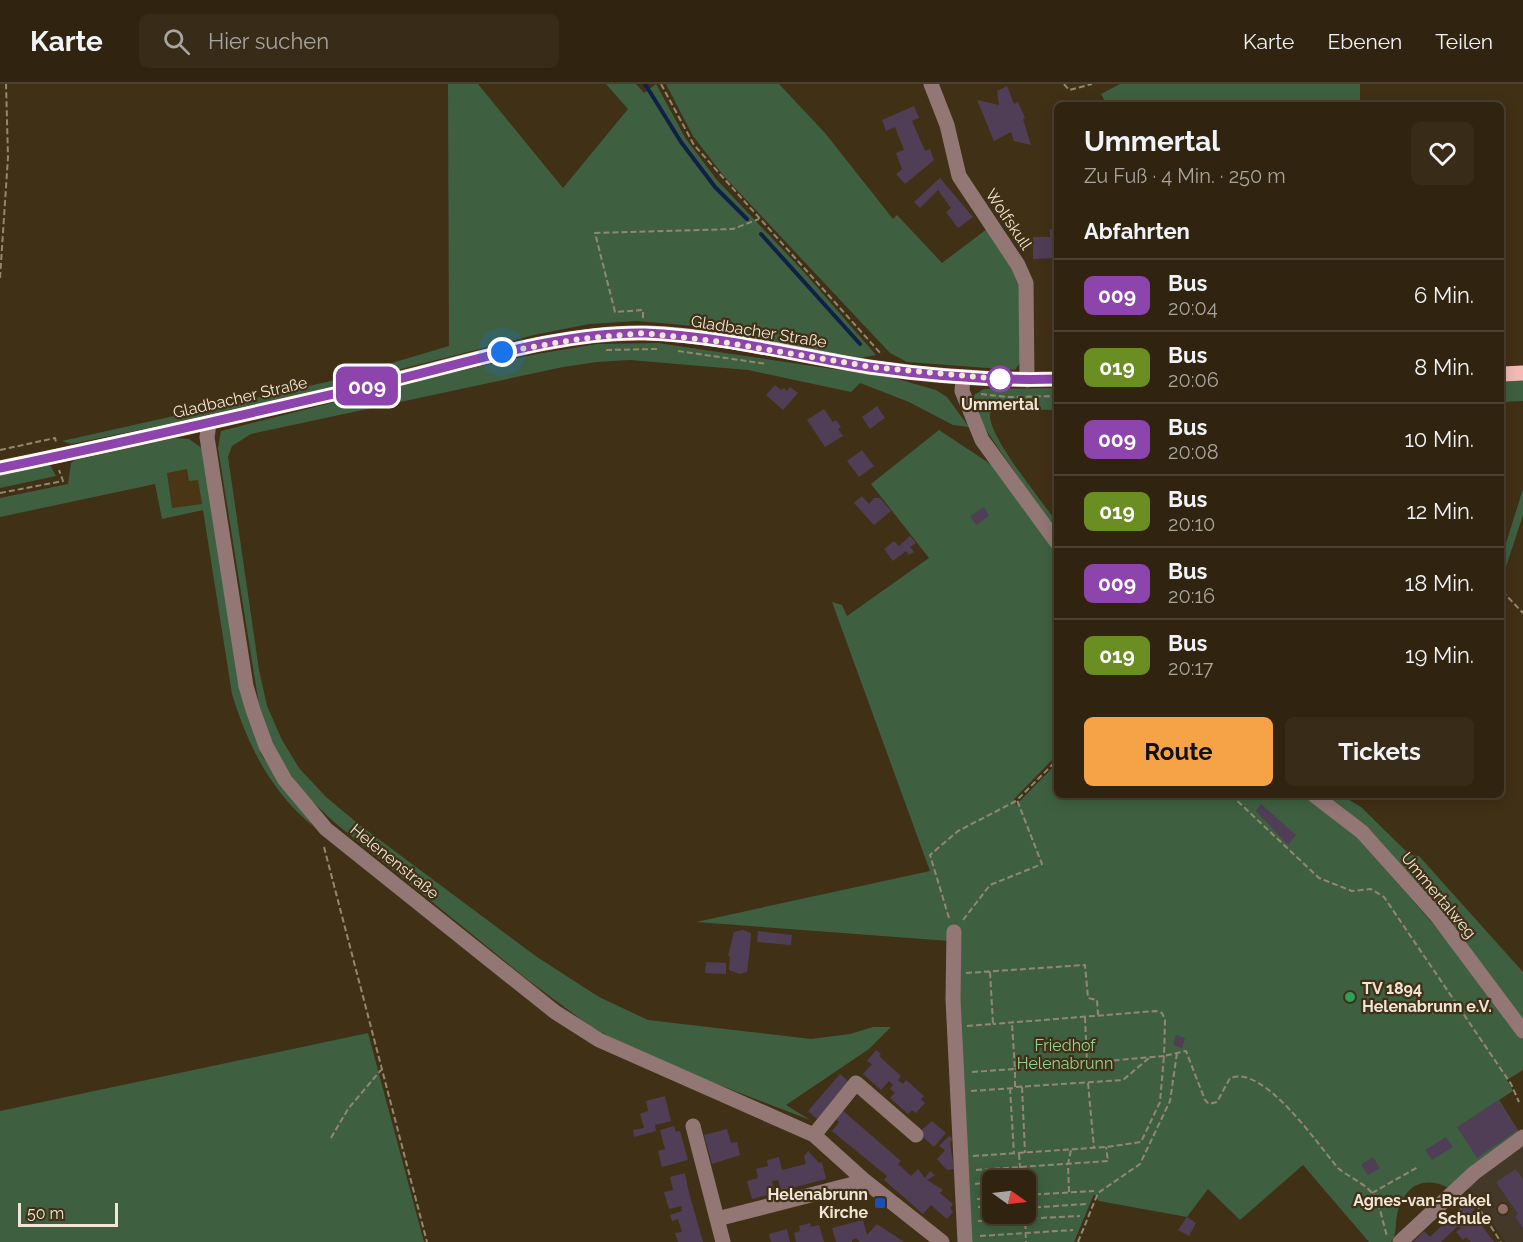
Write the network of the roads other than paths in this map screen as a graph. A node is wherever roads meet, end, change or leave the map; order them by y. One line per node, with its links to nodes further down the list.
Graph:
1 (931, 84): 5 (street, Wolfskull)
2 (1523, 373): 3 (main road)
3 (1504, 374)
4 (1054, 379): 5 (main road, Gladbacher Straße)
5 (1027, 380): 6 (main road, Gladbacher Straße)
6 (962, 384): 7 (main road, Gladbacher Straße); 9 (street)
7 (209, 424): 8 (main road, Gladbacher Straße); 14 (street, Helenenstraße)
8 (0, 468)
9 (1054, 539)
10 (1318, 798): 12 (street, Ummertalweg)
11 (954, 932): 19 (street)
12 (1523, 1031)
13 (693, 1126): 18 (street)
14 (813, 1135): 15 (street); 17 (street, Helenenstraße)
15 (916, 1135)
16 (1523, 1137): 22 (street)
17 (865, 1181): 18 (street); 21 (street, Helenenstraße)
18 (717, 1219): 20 (street)
19 (968, 1239)
20 (723, 1242)
21 (942, 1242)
22 (1400, 1242)

